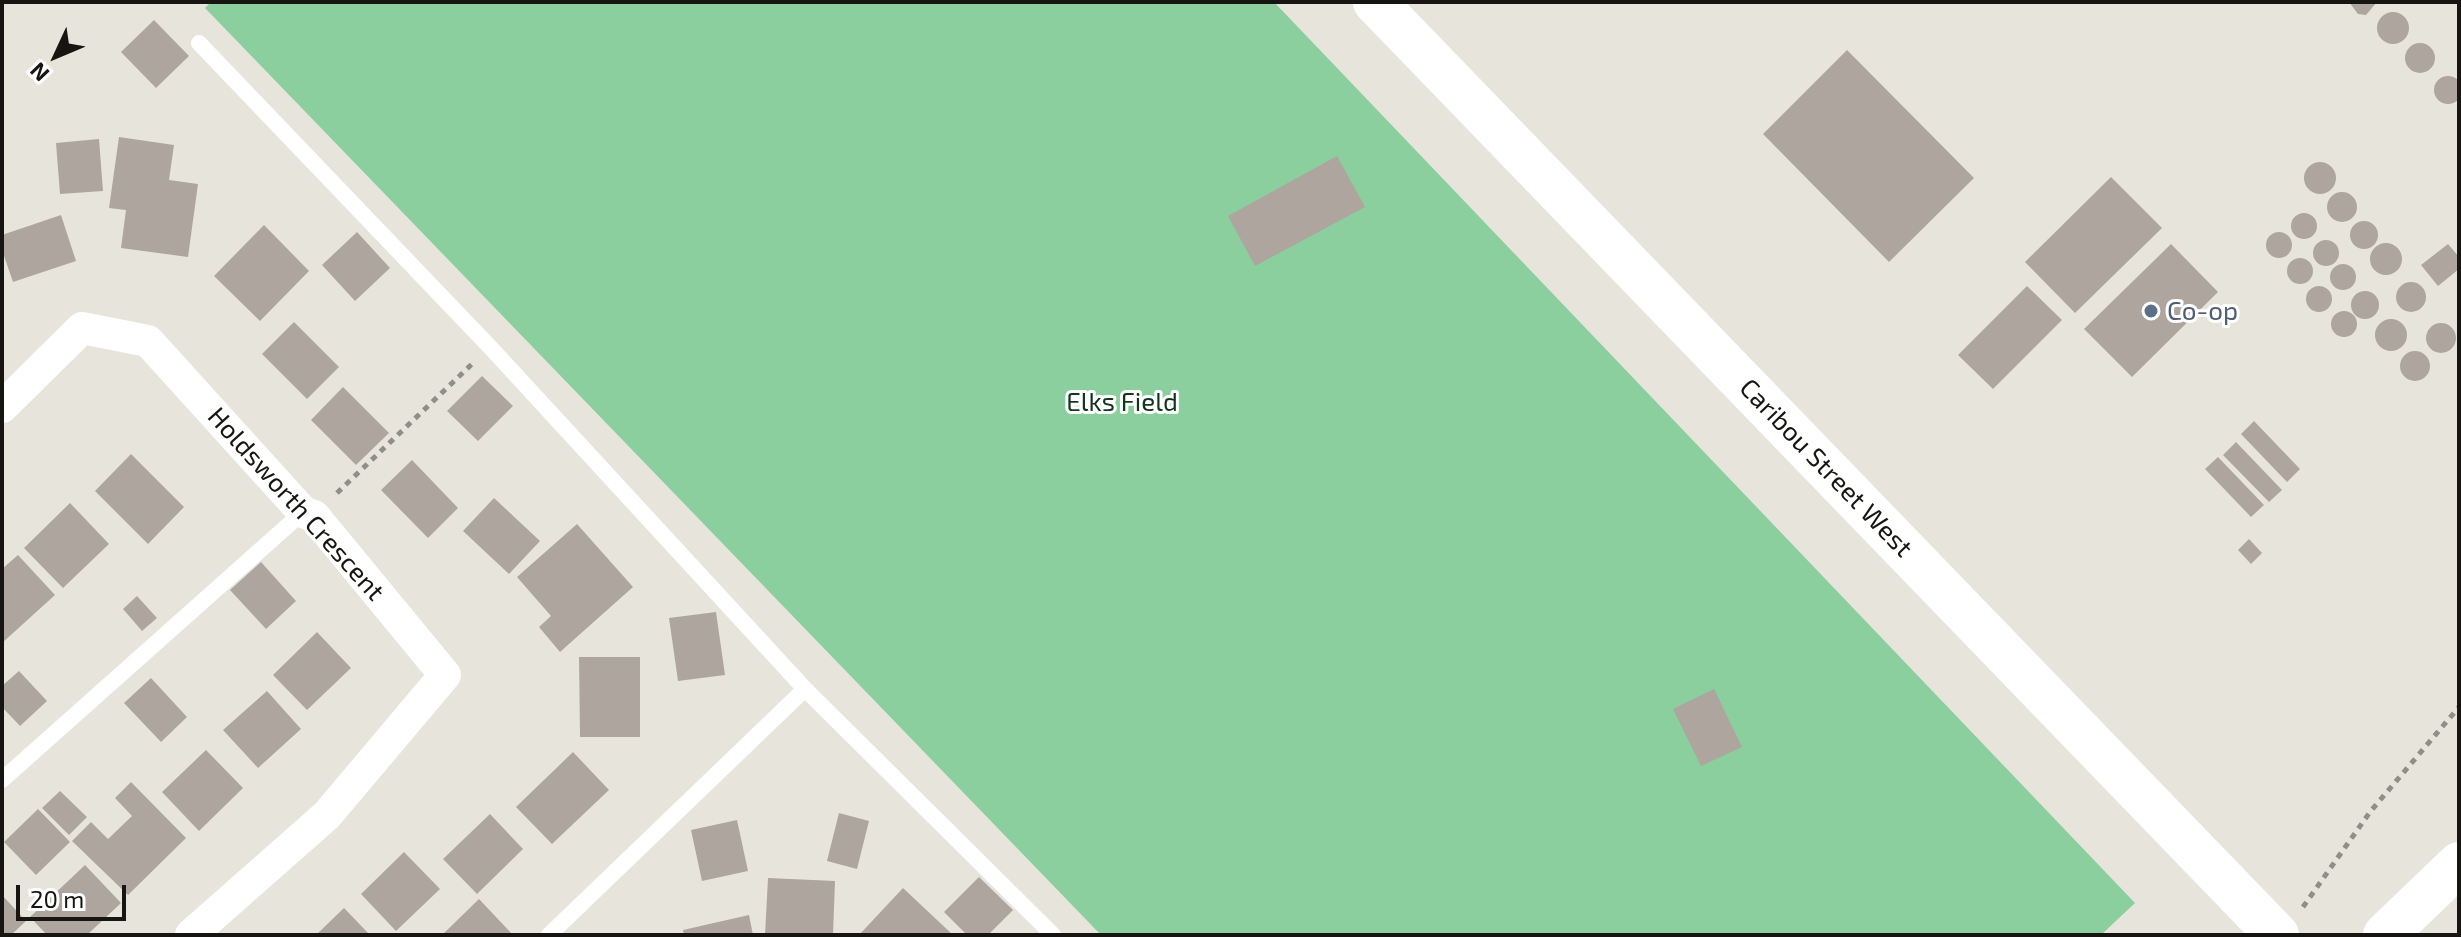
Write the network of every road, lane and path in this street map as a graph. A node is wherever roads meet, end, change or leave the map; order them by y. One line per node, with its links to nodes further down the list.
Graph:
1 (1375, 2): 10 (street, Caribou Street West)
2 (199, 43): 3 (lane)
3 (490, 347): 5 (path); 6 (lane)
4 (2, 407): 5 (street, Holdsworth Crescent)
5 (308, 514): 8 (lane); 11 (street, Holdsworth Crescent)
6 (805, 689): 12 (lane); 13 (lane)
7 (2459, 707): 10 (path)
8 (2, 780)
9 (2459, 864): 14 (street)
10 (2286, 927)
11 (191, 935)
12 (549, 935)
13 (1053, 935)
14 (2385, 935)

